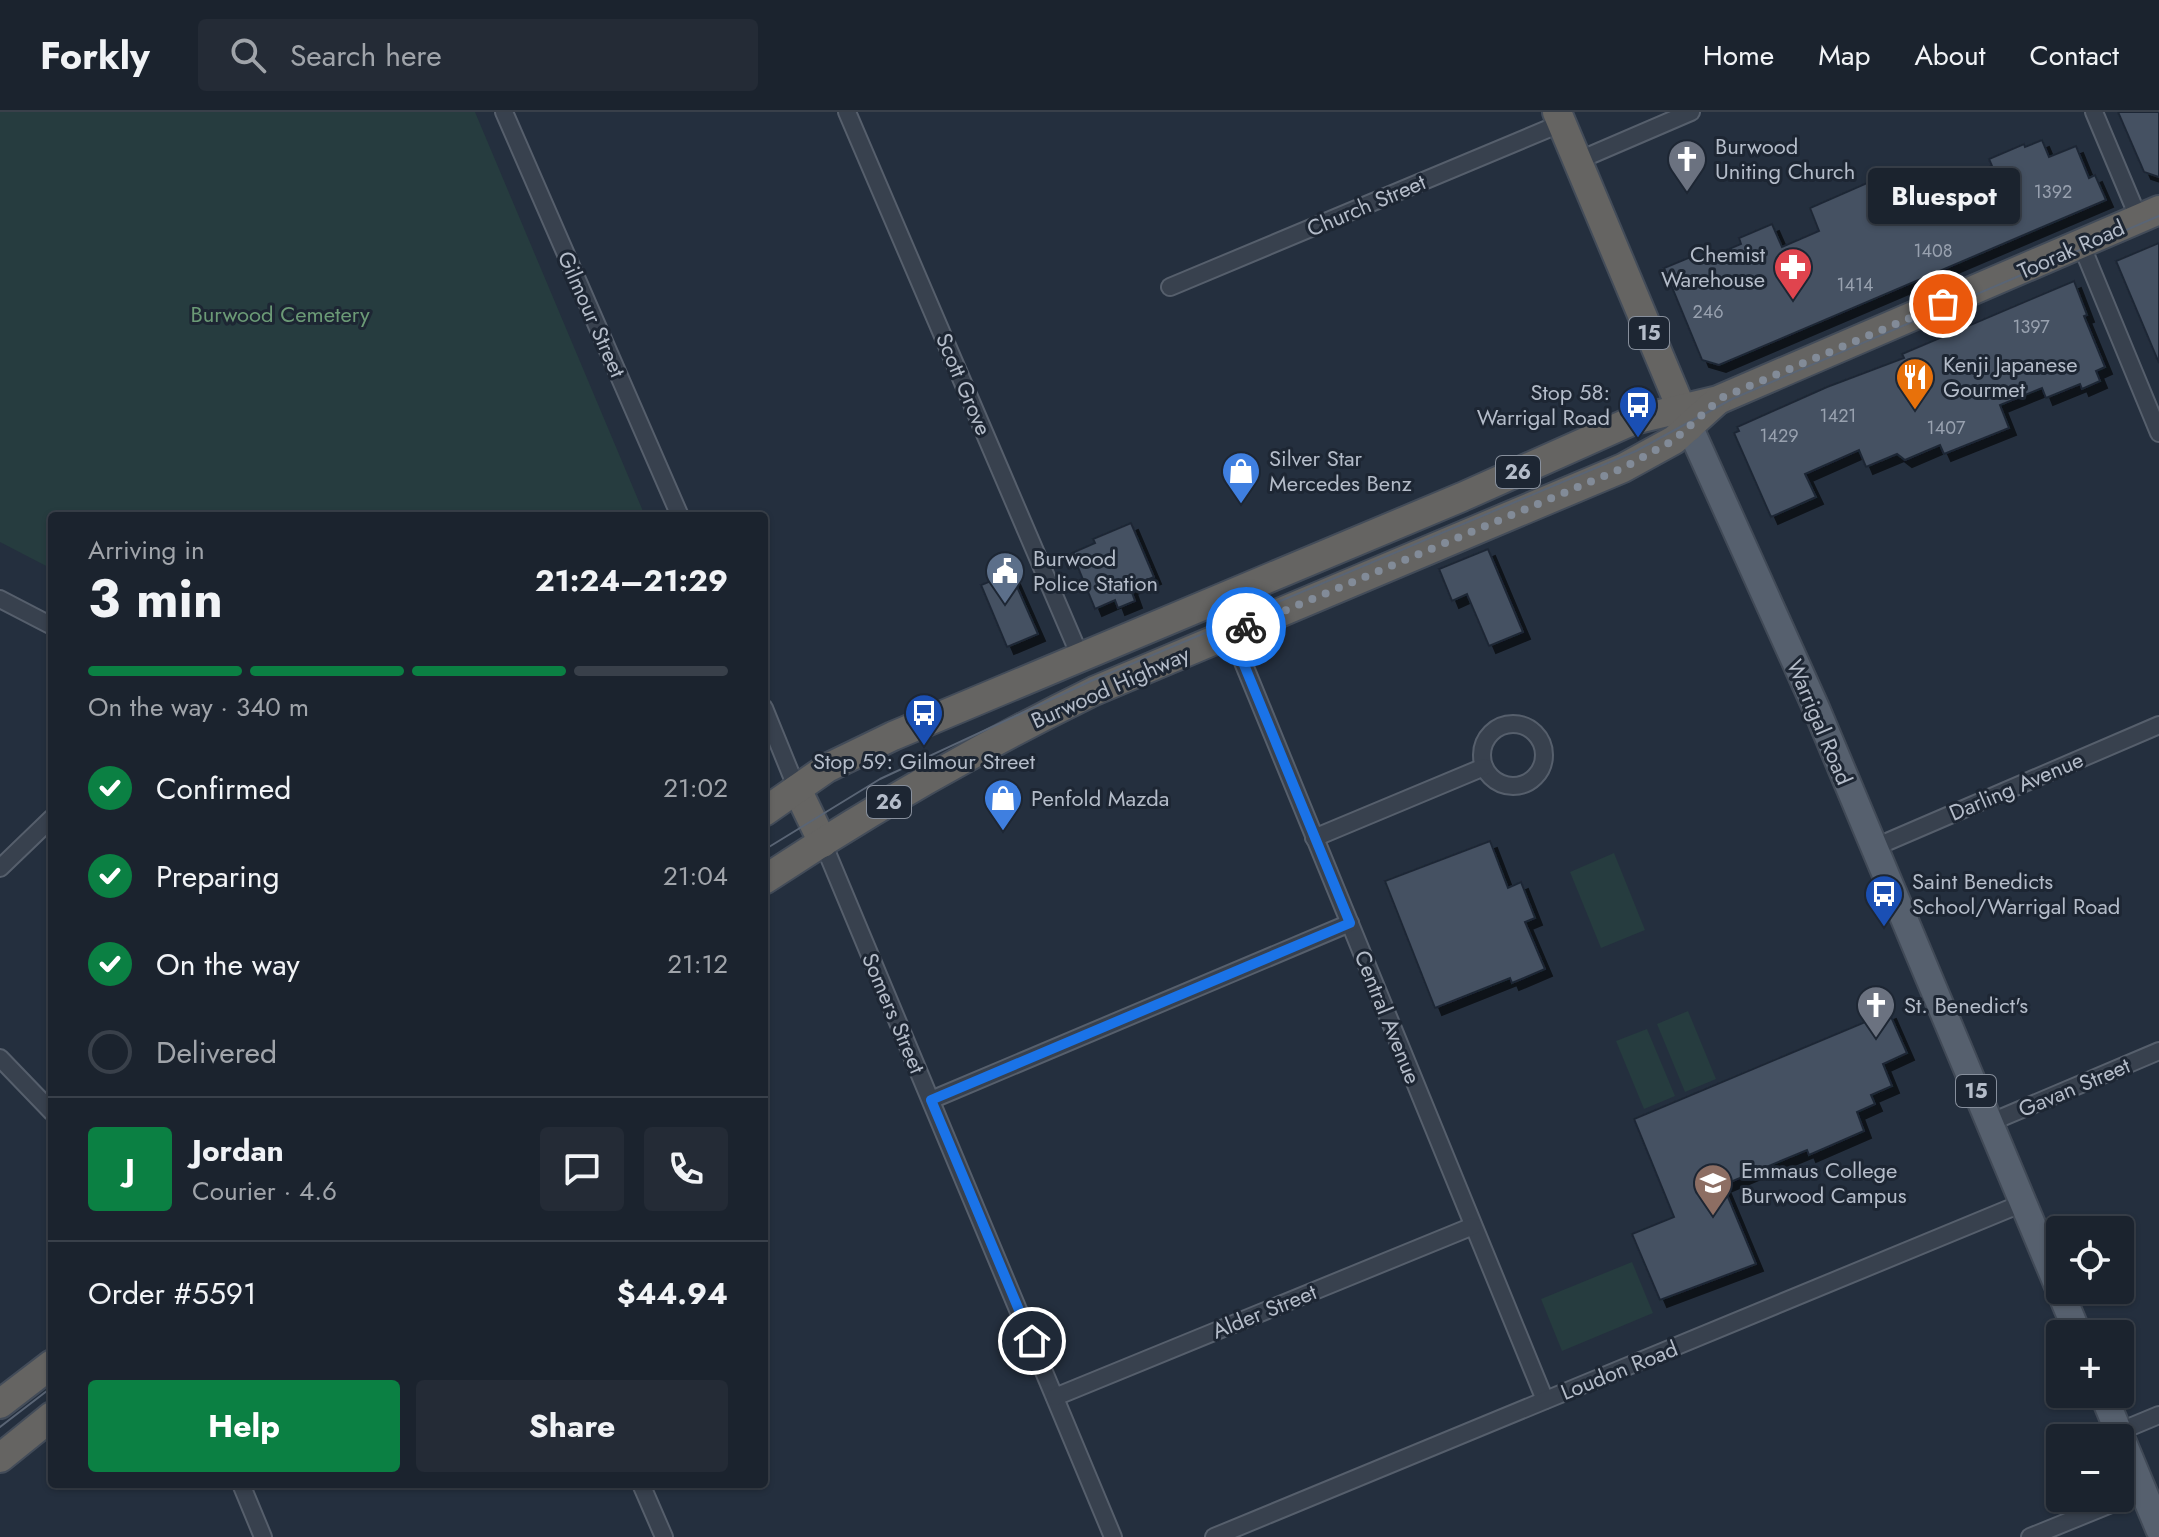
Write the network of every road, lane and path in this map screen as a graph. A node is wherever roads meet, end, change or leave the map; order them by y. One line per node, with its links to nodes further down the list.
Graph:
1 (504, 112): 12 (street, Gilmour Street)
2 (847, 112): 17 (street, Scott Grove)
3 (1691, 112): 6 (street)
4 (2094, 112): 7 (street)
5 (1560, 118): 6 (highway, Warrigal Road / 15); 9 (street, Church Street)
6 (1577, 161): 10 (highway, Warrigal Road / 15)
7 (2149, 215): 8 (highway, Toorak Road / 26)
8 (2081, 244): 10 (highway, Toorak Road / 26); 11 (street)
9 (1170, 287)
10 (1686, 419): 13 (highway, Burwood Highway / 26); 16 (highway, Burwood Highway / 26); 27 (main road, Warrigal Road / 15)
11 (2159, 433)
12 (678, 512)
13 (1218, 597): 16 (highway); 17 (highway, Burwood Highway / 26)
14 (0, 599): 15 (street)
15 (48, 624)
16 (1231, 633): 18 (highway, Burwood Highway / 26); 25 (street, Central Avenue)
17 (1080, 656): 18 (highway); 22 (highway, Burwood Highway / 26)
18 (1094, 691): 26 (highway, Burwood Highway / 26)
19 (768, 718): 22 (street)
20 (2159, 725): 27 (street, Darling Avenue)
21 (1484, 767): 25 (street)
22 (797, 789): 23 (highway, Burwood Highway / 26); 26 (highway)
23 (768, 809)
24 (48, 822): 28 (street)
25 (1314, 838): 30 (street, Central Avenue)
26 (823, 843): 29 (highway, Burwood Highway / 26); 33 (street, Somers Street)
27 (1873, 848): 35 (main road, Warrigal Road / 15)
28 (0, 868)
29 (768, 877)
30 (1350, 923): 33 (street); 37 (street, Central Avenue)
31 (2159, 1051): 35 (street, Gavan Street)
32 (0, 1058): 34 (street)
33 (931, 1100): 40 (street, Somers Street)
34 (48, 1108)
35 (1989, 1123): 36 (main road, Warrigal Road / 15)
36 (2023, 1203): 38 (main road, Warrigal Road / 15); 41 (street, Loudon Road)
37 (1473, 1226): 40 (street, Alder Street); 41 (street, Central Avenue)
38 (2072, 1320)
39 (48, 1367): 42 (highway)
40 (1055, 1397): 54 (street, Somers Street)
41 (1545, 1400): 55 (street, Loudon Road)
42 (0, 1404)
43 (2159, 1415): 45 (street)
44 (48, 1419): 46 (highway)
45 (2134, 1425)
46 (0, 1458)
47 (2134, 1470): 50 (main road)
48 (243, 1488): 52 (street)
49 (643, 1488): 53 (street)
50 (2143, 1491): 51 (main road); 56 (street)
51 (2159, 1529)
52 (263, 1537)
53 (664, 1537)
54 (1113, 1537)
55 (1214, 1537)
56 (2030, 1537)

